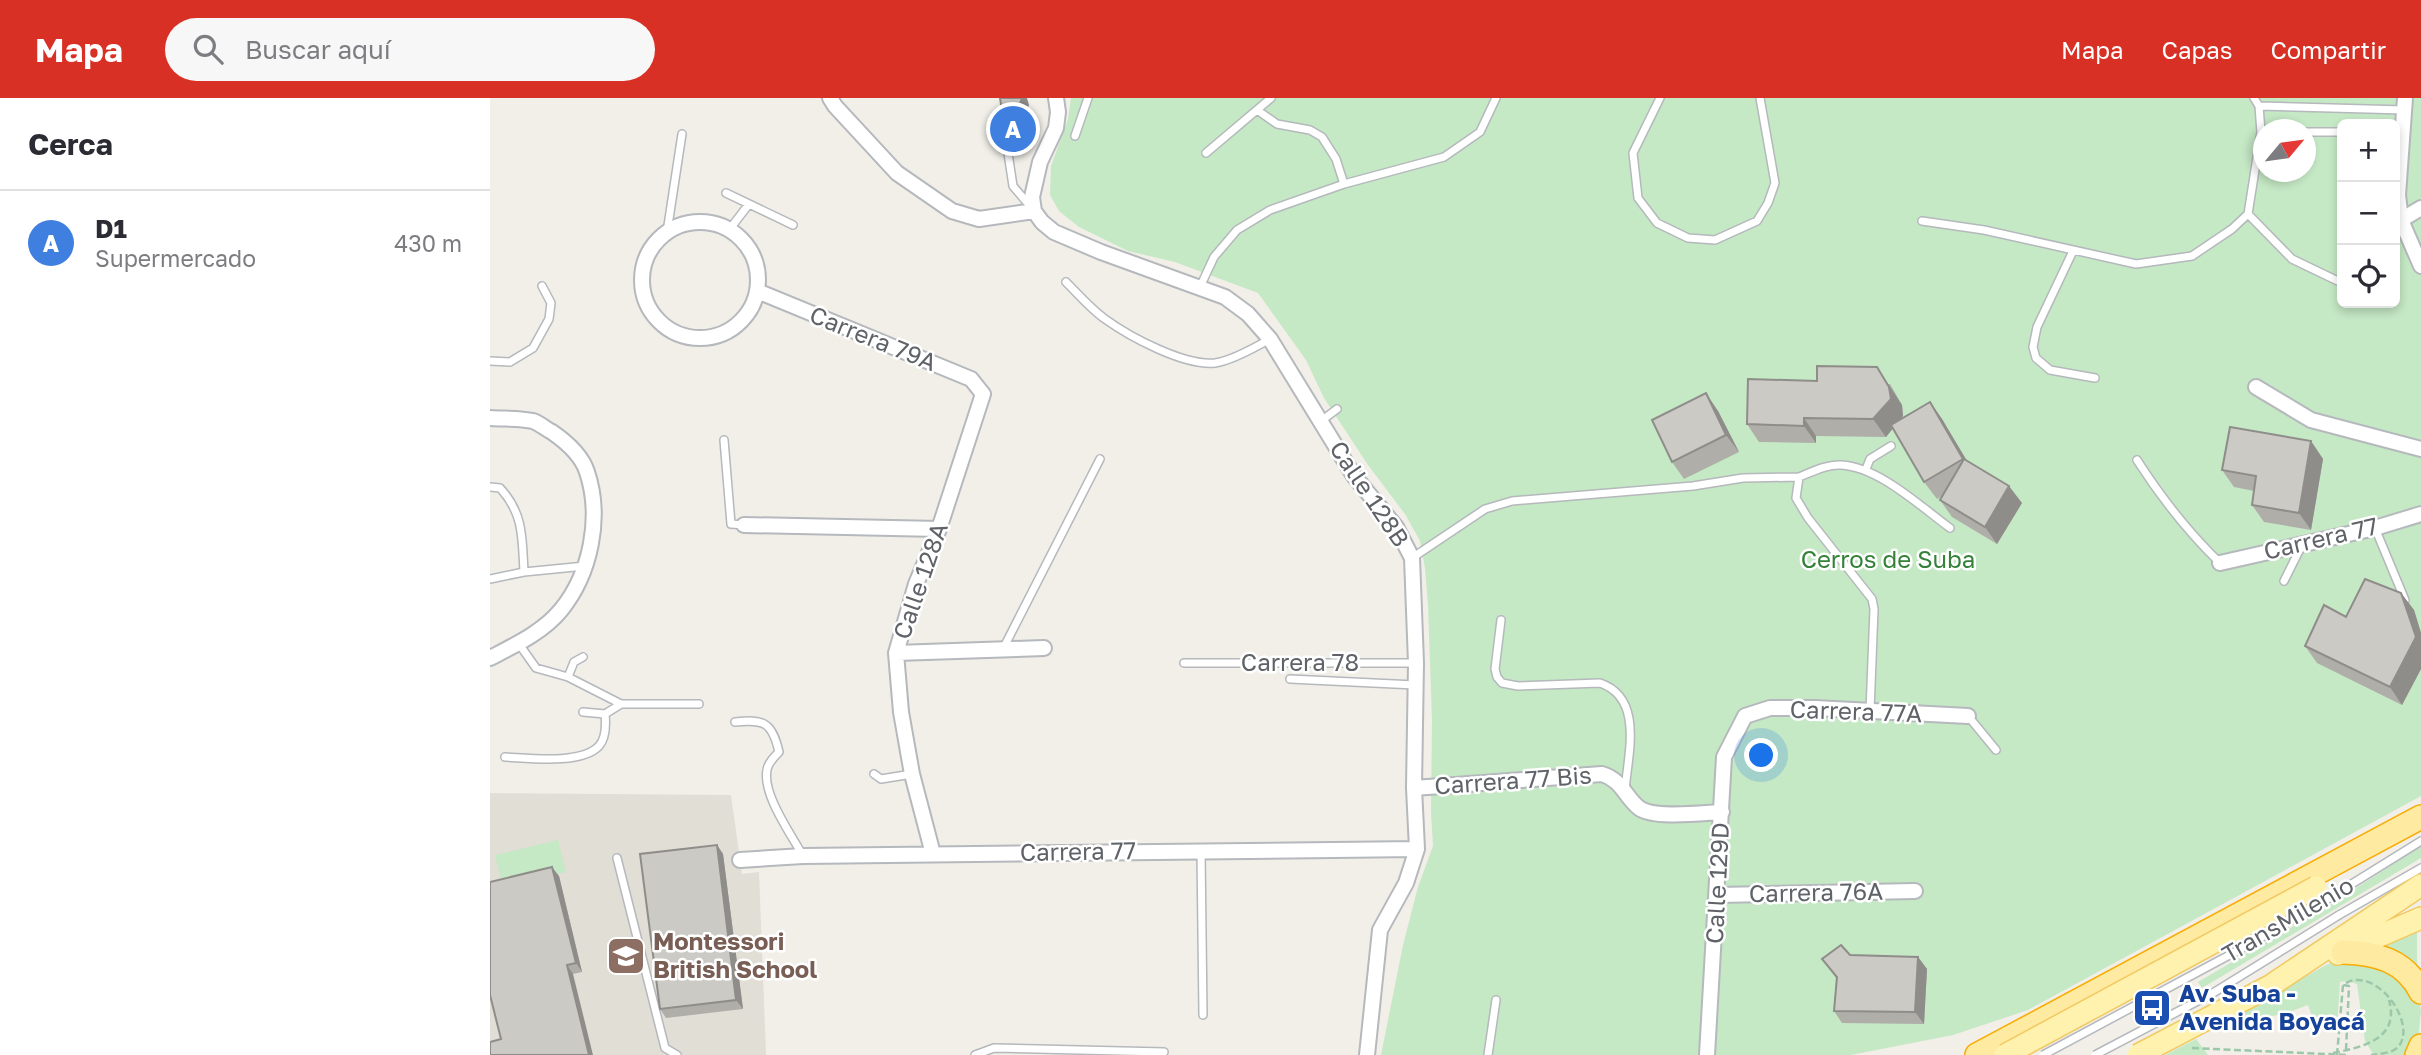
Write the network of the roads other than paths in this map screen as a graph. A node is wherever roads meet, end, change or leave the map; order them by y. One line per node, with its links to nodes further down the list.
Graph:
1 (830, 98): 26 (street)
2 (1056, 98): 26 (street)
3 (1088, 98): 18 (lane)
4 (1271, 98): 11 (lane)
5 (1496, 98): 22 (lane)
6 (1660, 98): 7 (lane)
7 (1760, 98)
8 (2254, 98): 10 (lane)
9 (2404, 104): 10 (lane); 13 (street)
10 (2259, 106): 12 (lane)
11 (1257, 110): 19 (lane); 22 (lane)
12 (2260, 119)
13 (2400, 124)
14 (1004, 127): 26 (lane)
15 (2316, 132): 16 (lane)
16 (2337, 132)
17 (682, 134): 32 (lane)
18 (1075, 136)
19 (1206, 153)
20 (2253, 182): 27 (lane)
21 (2398, 182): 28 (street)
22 (1344, 184): 38 (lane)
23 (726, 193): 24 (lane)
24 (749, 204): 30 (lane); 31 (lane)
25 (2421, 208): 28 (street)
26 (1034, 211): 38 (street, Calle 128B)
27 (2248, 214): 33 (lane); 35 (lane)
28 (2401, 220): 34 (street)
29 (1922, 221): 33 (lane)
30 (793, 225)
31 (729, 230): 32 (street); 39 (street)
32 (667, 232): 39 (street)
33 (2073, 251): 42 (lane)
34 (2421, 266)
35 (2337, 280)
36 (1066, 282): 40 (lane)
37 (542, 286): 41 (lane)
38 (1199, 287): 40 (street, Calle 128B)
39 (757, 291): 44 (street, Carrera 79A)
40 (1270, 339): 47 (street, Calle 128B)
41 (490, 361)
42 (2095, 378)
43 (2256, 387): 50 (street)
44 (983, 394): 60 (street, Calle 128A)
45 (1338, 409): 47 (lane)
46 (490, 418): 64 (street)
47 (1321, 421): 62 (street, Calle 128B)
48 (724, 440): 57 (lane)
49 (1891, 446): 53 (lane)
50 (2421, 449)
51 (1100, 459): 72 (lane)
52 (2137, 460): 63 (lane)
53 (1866, 469): 54 (lane); 58 (lane)
54 (1799, 477): 62 (lane); 83 (lane)
55 (490, 487): 65 (lane)
56 (2421, 514): 59 (street, Carrera 77)
57 (744, 525): 60 (street)
58 (1950, 528)
59 (2375, 528): 61 (street, Carrera 77); 68 (lane)
60 (940, 529): 73 (street, Calle 128A)
61 (2302, 544): 63 (street, Carrera 77); 67 (lane)
62 (1412, 558): 77 (street, Calle 128B)
63 (2220, 563)
64 (586, 566): 65 (lane); 70 (street)
65 (524, 572): 66 (lane)
66 (490, 579)
67 (2284, 582)
68 (2405, 600)
69 (1501, 620): 94 (lane)
70 (519, 643): 74 (street); 78 (lane)
71 (1044, 648): 72 (street)
72 (1003, 649): 73 (street)
73 (896, 653): 92 (street, Calle 128A)
74 (490, 657)
75 (583, 657): 78 (lane)
76 (1184, 663): 77 (lane, Carrera 78)
77 (1416, 663): 80 (street, Calle 128B)
78 (568, 677): 81 (lane)
79 (1290, 679): 80 (lane)
80 (1416, 685): 93 (street, Calle 128B)
81 (621, 704): 82 (lane); 85 (lane)
82 (699, 704)
83 (1870, 711): 86 (street, Carrera 77A); 87 (street, Carrera 77A)
84 (583, 712): 85 (lane)
85 (605, 714): 90 (lane)
86 (1745, 716): 95 (street, Calle 129D)
87 (1968, 716): 89 (lane)
88 (735, 722): 102 (lane)
89 (1996, 750)
90 (505, 757)
91 (874, 774): 92 (lane)
92 (912, 774): 101 (street, Calle 128A)
93 (1414, 788): 94 (street, Carrera 77 Bis); 99 (street, Calle 128B)
94 (1625, 790): 95 (street, Carrera 77 Bis)
95 (1722, 812): 109 (street, Calle 129D)
96 (2421, 817): 122 (highway)
97 (2421, 822): 108 (main road)
98 (2421, 841): 108 (lane, TransMilenio)
99 (1416, 849): 100 (street, Carrera 77); 119 (street, Calle 128B)
100 (1201, 850): 101 (street, Carrera 77); 115 (lane)
101 (933, 854): 102 (street, Carrera 77)
102 (803, 856): 104 (street, Carrera 77)
103 (617, 858): 117 (lane)
104 (740, 860)
105 (2421, 868): 125 (lane, TransMilenio, bridge)
106 (2421, 885): 112 (main road)
107 (1915, 891): 109 (street, Carrera 76A)
108 (2321, 893): 123 (main road, bridge); 124 (lane, TransMilenio, bridge)
109 (1718, 895): 121 (street, Calle 129D)
110 (2421, 918): 111 (main road)
111 (2343, 952): 112 (main road); 113 (highway)
112 (2271, 985): 126 (main road, bridge)
113 (2421, 992)
114 (1496, 1000): 120 (lane)
115 (1203, 1015)
116 (1164, 1052): 118 (lane)
117 (677, 1055)
118 (975, 1055)
119 (1367, 1055)
120 (1488, 1055)
121 (1707, 1055)
122 (1977, 1055)
123 (2005, 1055)
124 (2043, 1055)
125 (2095, 1055)
126 (2138, 1055)

